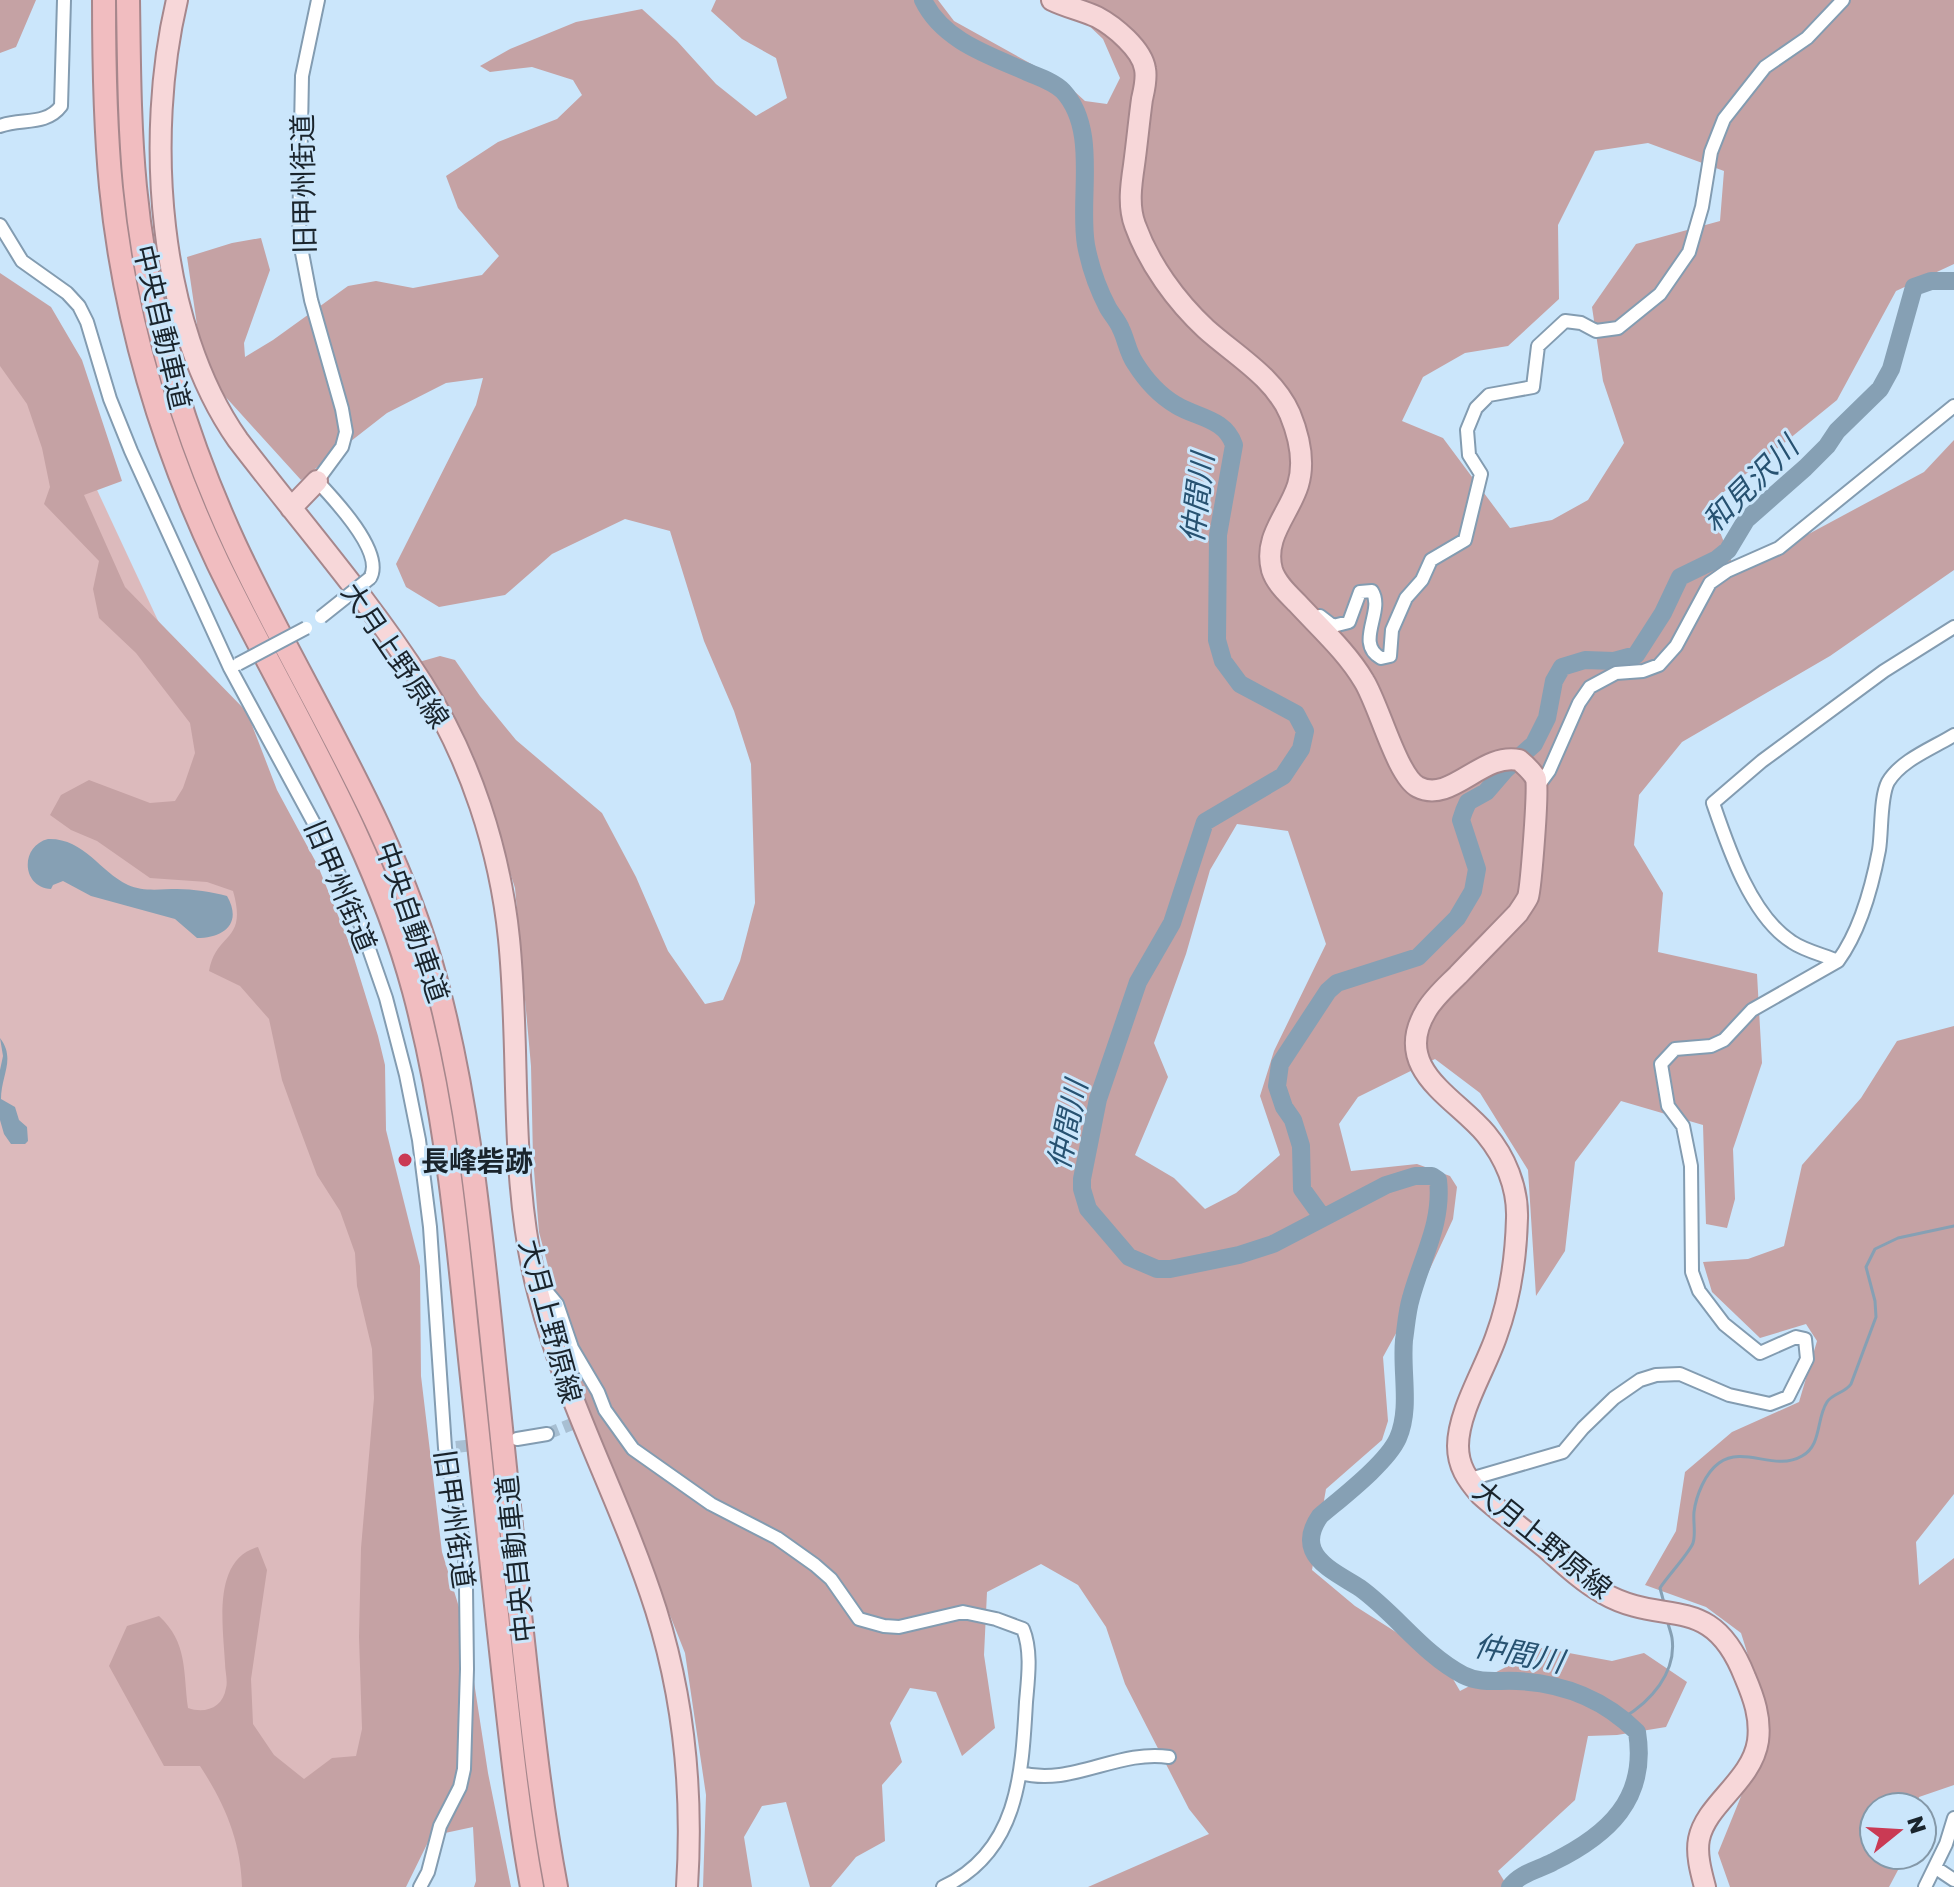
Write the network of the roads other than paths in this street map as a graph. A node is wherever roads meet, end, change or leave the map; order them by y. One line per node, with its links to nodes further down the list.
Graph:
1 (64, 0): 9 (street)
2 (89, 0): 10 (highway)
3 (104, 0): 10 (highway, 中央自動車道)
4 (128, 0): 34 (highway, 中央自動車道)
5 (177, 0): 15 (main road, 大月上野原線)
6 (318, 0): 14 (street, 旧甲州街道)
7 (1052, 0): 16 (main road)
8 (1843, 0): 16 (street)
9 (0, 126)
10 (111, 186): 33 (highway, 中央自動車道)
11 (0, 225): 12 (street, 旧甲州街道)
12 (4, 240): 18 (street, 旧甲州街道)
13 (1954, 406): 20 (street)
14 (317, 481): 15 (main road); 18 (street, bridge)
15 (291, 508): 22 (main road, 大月上野原線)
16 (1304, 612): 20 (main road)
17 (1954, 627): 21 (street)
18 (234, 666): 32 (street, 旧甲州街道)
19 (1954, 735): 21 (street)
20 (1532, 776): 27 (main road, 大月上野原線)
21 (1838, 961): 27 (street)
22 (534, 1277): 23 (street); 35 (main road, 大月上野原線)
23 (605, 1410): 24 (street); 29 (street)
24 (592, 1416)
25 (547, 1434): 26 (street)
26 (517, 1439)
27 (1467, 1480): 37 (main road, 大月上野原線)
28 (1169, 1757): 29 (street)
29 (1021, 1773): 36 (street)
30 (1954, 1818): 31 (street)
31 (1938, 1862)
32 (420, 1887)
33 (532, 1887)
34 (556, 1887)
35 (687, 1887)
36 (943, 1887)
37 (1705, 1887)

